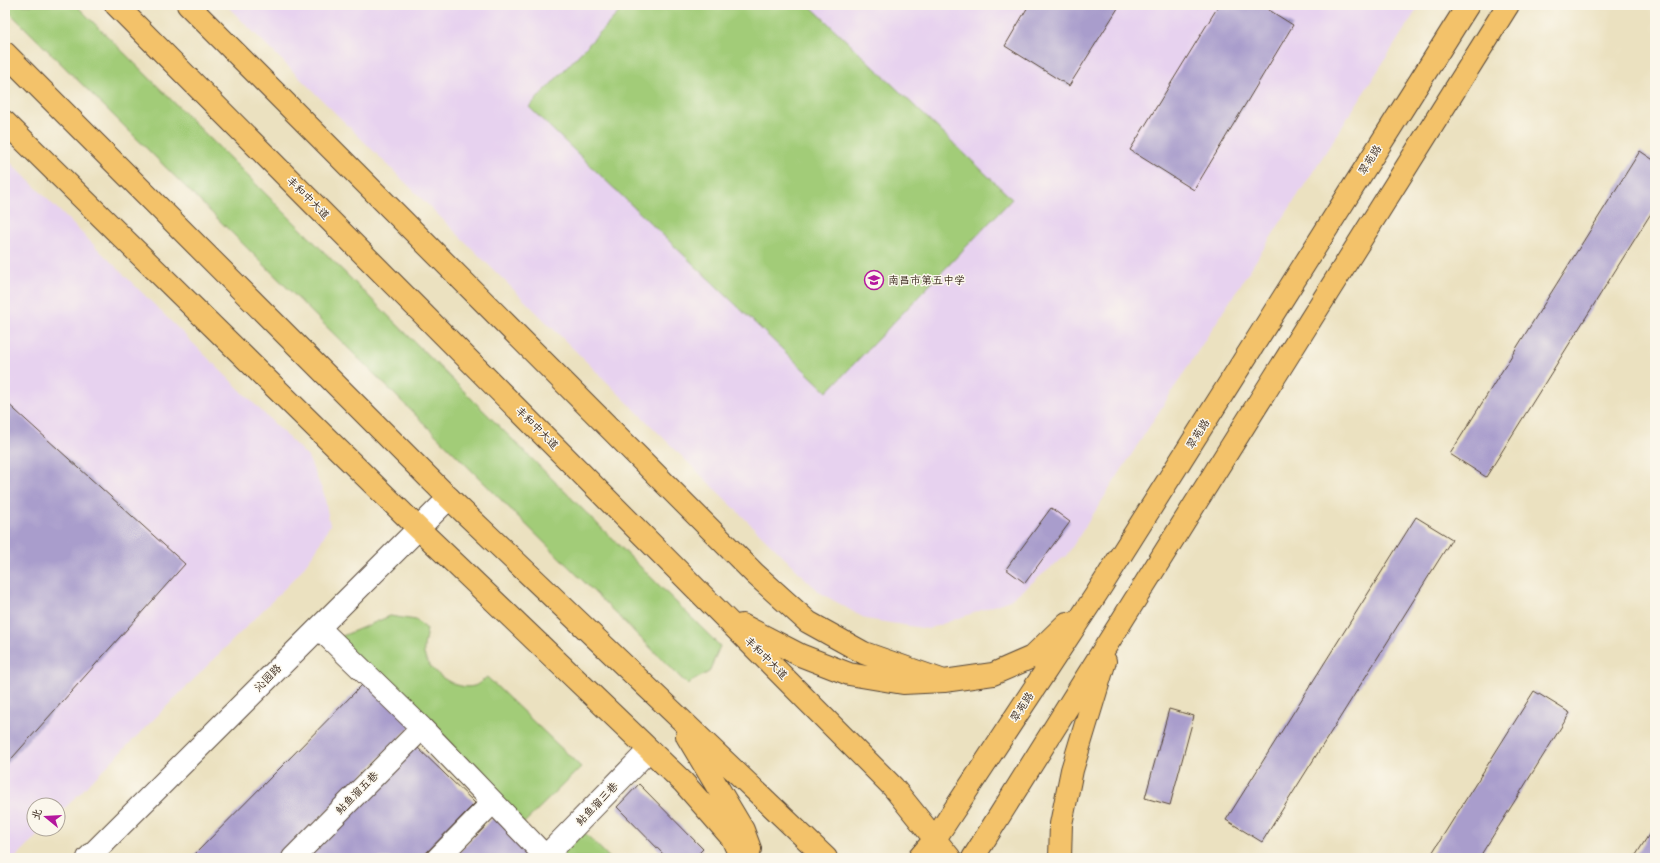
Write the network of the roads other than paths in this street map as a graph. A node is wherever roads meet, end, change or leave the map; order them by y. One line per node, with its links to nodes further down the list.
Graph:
1 (116, 5): 10 (main road, 丰和中大道)
2 (188, 5): 13 (main road)
3 (1468, 5): 9 (main road, 翠苑路)
4 (1508, 5): 12 (main road)
5 (5, 53): 7 (main road)
6 (5, 122): 8 (main road)
7 (449, 498): 8 (street, 沁园路); 14 (main road)
8 (418, 528): 11 (street, 沁园路); 16 (main road)
9 (1097, 593): 13 (main road); 18 (main road, 翠苑路)
10 (724, 616): 13 (main road); 18 (main road, 丰和中大道)
11 (318, 628): 15 (street); 19 (street, 沁园路)
12 (1114, 634): 28 (main road); 29 (main road)
13 (944, 681)
14 (672, 711): 24 (main road); 25 (main road)
15 (422, 728): 17 (street); 20 (street, 鲇鱼溜五巷)
16 (649, 750): 22 (street, 鲇鱼溜三巷); 23 (main road)
17 (493, 802): 21 (street); 22 (street)
18 (935, 839): 26 (main road, 翠苑路); 27 (main road, 丰和中大道)
19 (88, 858)
20 (293, 858)
21 (438, 858)
22 (546, 858)
23 (741, 858)
24 (754, 858)
25 (826, 858)
26 (919, 858)
27 (950, 858)
28 (973, 858)
29 (1060, 858)

